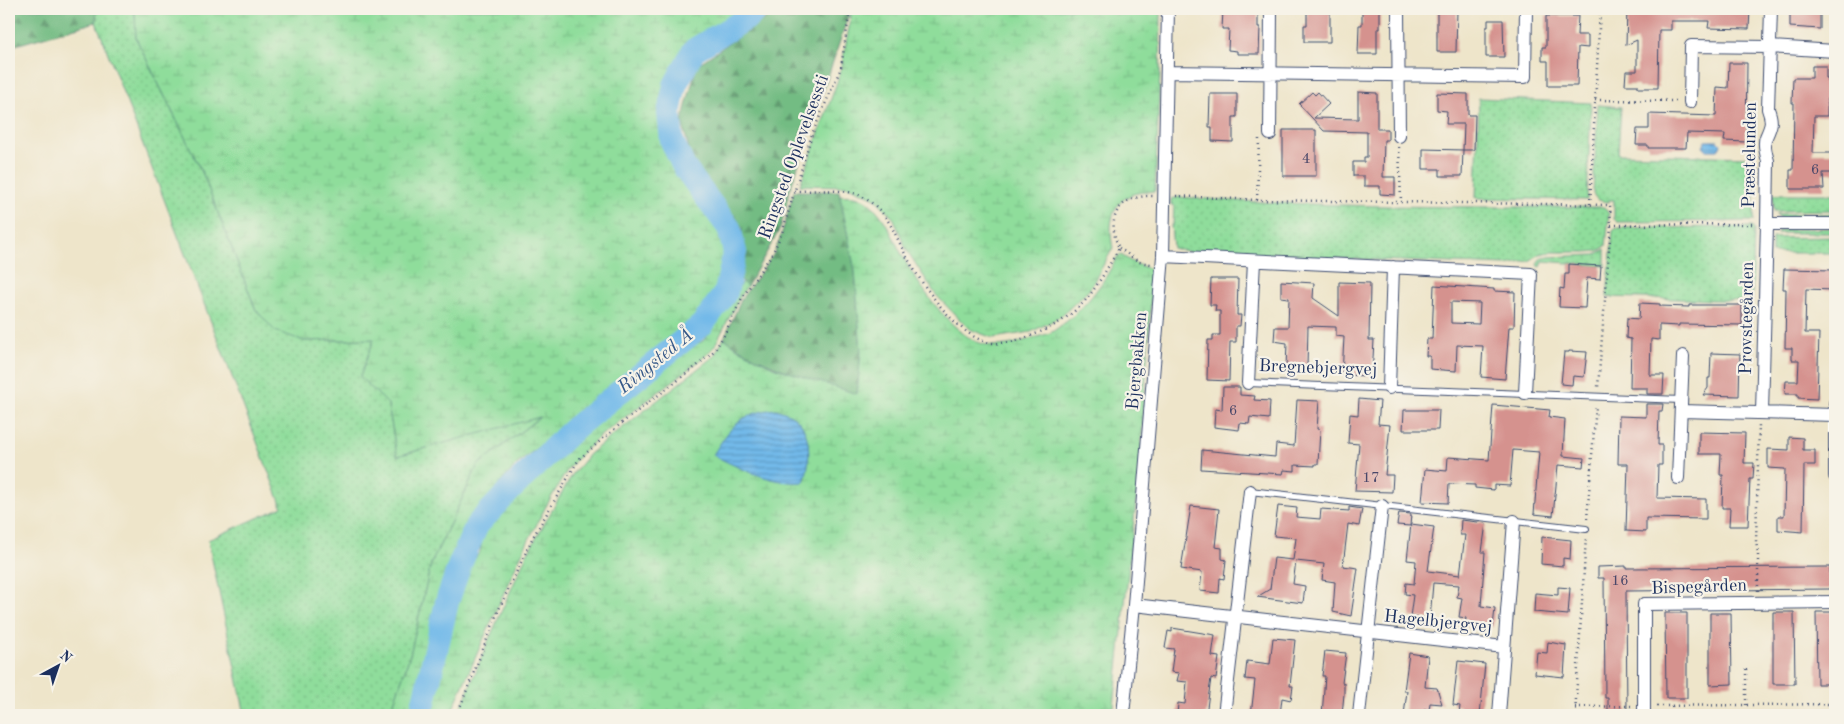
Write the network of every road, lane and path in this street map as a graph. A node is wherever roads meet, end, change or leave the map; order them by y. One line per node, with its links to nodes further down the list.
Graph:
1 (850, 9): 17 (path, Ringsted Oplevelsessti)
2 (1168, 9): 10 (street, Bjergbakken)
3 (1271, 9): 11 (street)
4 (1398, 9): 12 (street)
5 (1526, 9): 12 (street)
6 (1600, 9): 13 (path)
7 (1771, 9): 8 (street, Præstelunden)
8 (1770, 47): 9 (street); 14 (street); 22 (street, Præstelunden)
9 (1835, 51)
10 (1167, 72): 11 (street); 18 (street, Bjergbakken)
11 (1270, 73): 12 (street); 15 (street)
12 (1400, 75): 16 (street)
13 (1595, 100): 14 (path); 21 (path)
14 (1690, 102)
15 (1270, 134): 19 (path)
16 (1399, 136): 20 (path)
17 (794, 191): 25 (path); 58 (path, Ringsted Oplevelsessti)
18 (1164, 196): 19 (path); 25 (path); 26 (street, Bjergbakken)
19 (1257, 200): 20 (path)
20 (1400, 201): 21 (path)
21 (1590, 204): 24 (path)
22 (1767, 224): 23 (street, Præstelunden); 24 (path); 36 (street, Provstegården)
23 (1835, 224)
24 (1611, 225): 33 (path)
25 (1119, 248): 26 (path)
26 (1163, 261): 27 (street); 46 (street, Bjergbakken)
27 (1254, 261): 28 (street); 30 (street, Bregnebjergvej)
28 (1393, 267): 31 (street, Bregnebjergvej); 32 (street)
29 (1683, 356): 35 (street)
30 (1248, 383): 31 (lane, Bregnebjergvej)
31 (1389, 388): 32 (lane, Bregnebjergvej)
32 (1525, 394): 33 (lane, Bregnebjergvej)
33 (1597, 396): 35 (lane, Bregnebjergvej); 43 (path)
34 (1835, 404): 37 (street)
35 (1681, 405): 36 (street); 39 (street)
36 (1761, 413): 37 (street); 45 (path)
37 (1835, 415): 38 (street)
38 (1835, 476)
39 (1678, 478)
40 (1250, 491): 41 (lane); 47 (street)
41 (1382, 506): 42 (lane); 48 (street, Hagelbjergvej)
42 (1514, 521): 43 (lane); 49 (street, Hagelbjergvej)
43 (1586, 529): 55 (path)
44 (1835, 602): 45 (street, Bispegården)
45 (1758, 603): 57 (street, Bispegården)
46 (1134, 605): 47 (street, Hagelbjergvej); 59 (street, Bjergbakken)
47 (1236, 616): 48 (street, Hagelbjergvej); 60 (street)
48 (1368, 631): 49 (street, Hagelbjergvej); 61 (street, Hagelbjergvej)
49 (1504, 647): 62 (street, Hagelbjergvej)
50 (1746, 665): 53 (path)
51 (1822, 704): 52 (path); 53 (path); 56 (path)
52 (1835, 704)
53 (1746, 705): 54 (path)
54 (1672, 706): 57 (path); 64 (path)
55 (1575, 707): 57 (path); 63 (path)
56 (1822, 710)
57 (1644, 711)
58 (457, 715)
59 (1123, 715)
60 (1224, 715)
61 (1359, 715)
62 (1499, 715)
63 (1575, 715)
64 (1674, 715)

